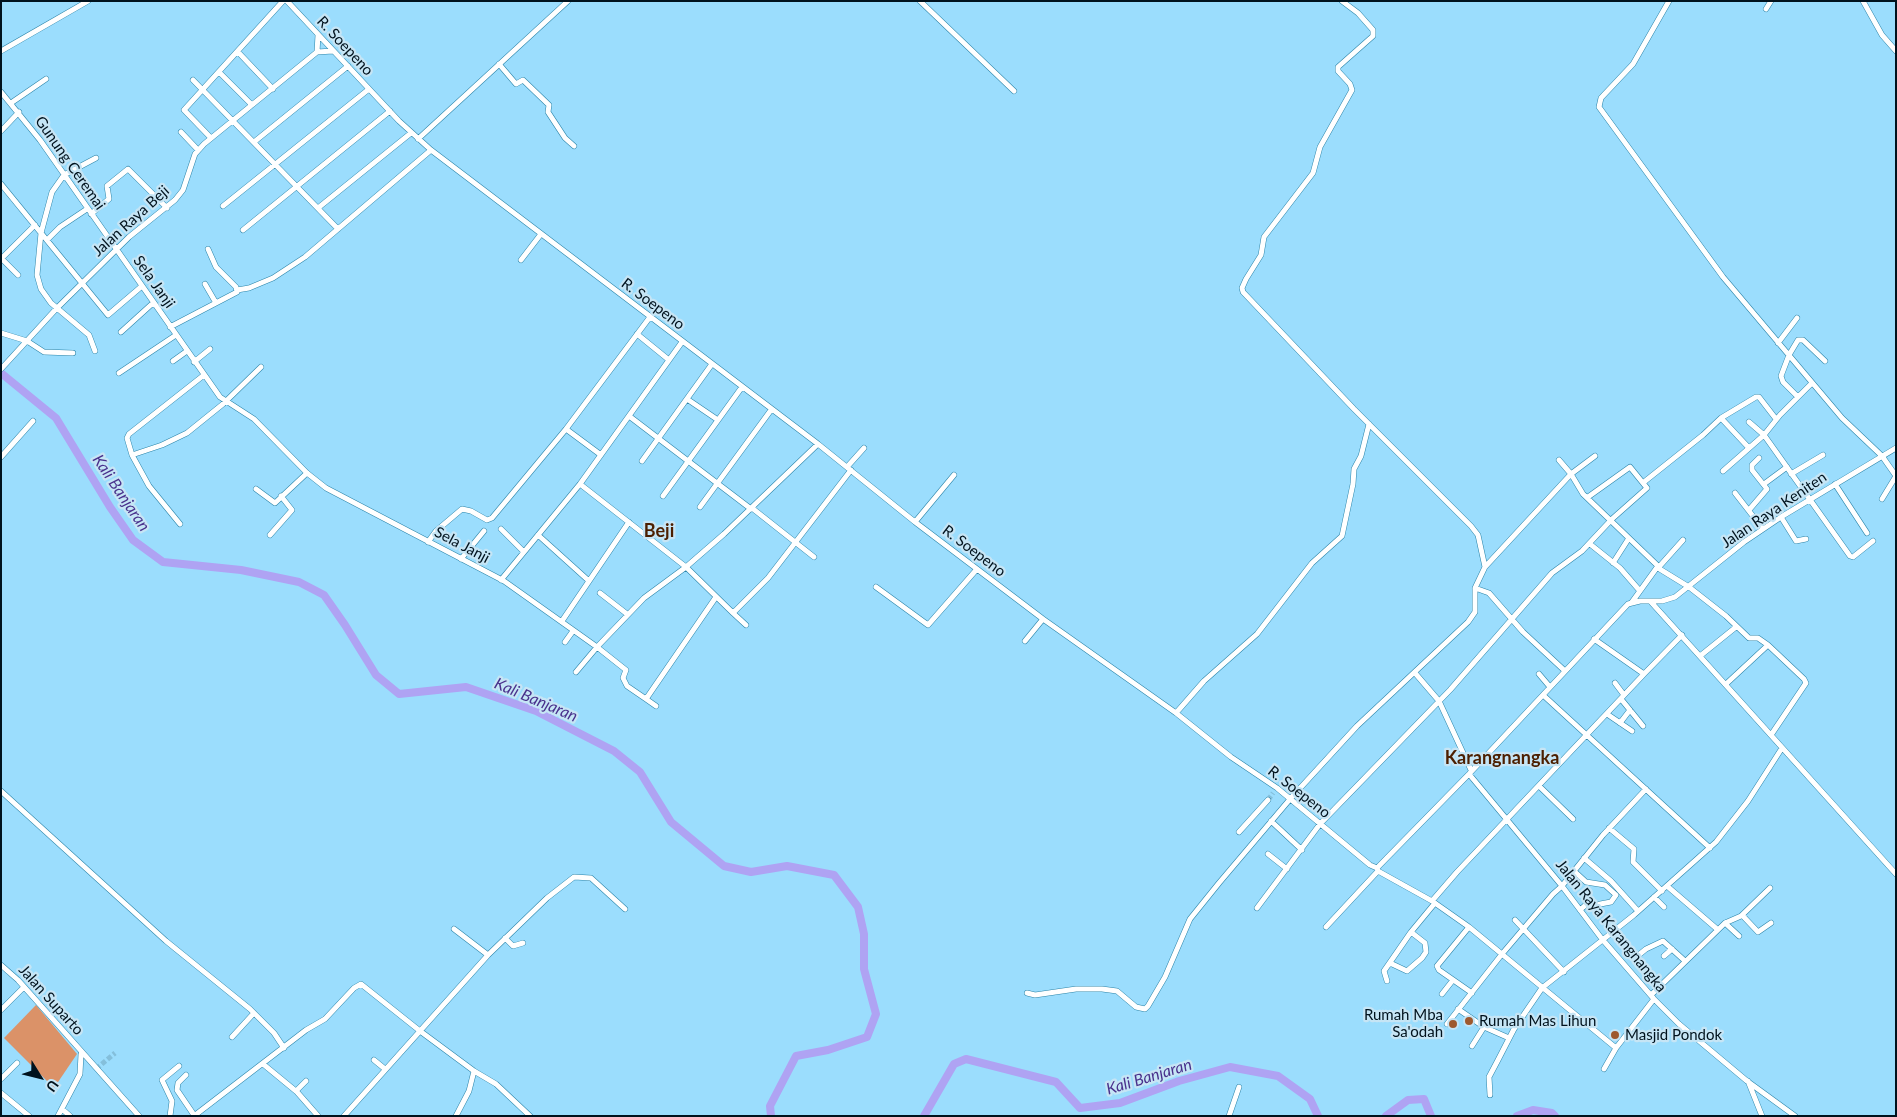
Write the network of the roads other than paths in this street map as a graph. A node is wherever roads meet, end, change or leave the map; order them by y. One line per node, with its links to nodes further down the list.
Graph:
1 (88, 1): 11 (street)
2 (286, 1): 10 (street, R. Soepeno); 14 (street)
3 (568, 1): 16 (street)
4 (920, 1): 24 (street)
5 (1342, 1): 103 (street)
6 (1669, 1): 76 (street)
7 (1771, 1): 9 (street)
8 (1866, 2): 13 (street)
9 (1766, 9)
10 (318, 35): 12 (street, R. Soepeno); 15 (street)
11 (1, 51)
12 (333, 51): 15 (street); 17 (street, R. Soepeno)
13 (1896, 51)
14 (238, 52): 18 (street); 21 (street)
15 (317, 52): 21 (street, Jalan Raya Beji)
16 (499, 64): 35 (street); 37 (street)
17 (348, 66): 22 (street, R. Soepeno); 36 (street)
18 (220, 73): 23 (street); 27 (street)
19 (46, 79): 26 (street)
20 (193, 80): 23 (street)
21 (273, 89): 27 (street, Jalan Raya Beji)
22 (369, 89): 29 (street, R. Soepeno); 41 (street)
23 (203, 91): 30 (street); 34 (street)
24 (1014, 91)
25 (1, 92): 26 (street, Gunung Ceremai)
26 (11, 103): 28 (street, Gunung Ceremai)
27 (252, 106): 30 (street, Jalan Raya Beji)
28 (19, 112): 31 (street); 42 (street, Gunung Ceremai)
29 (390, 112): 33 (street, R. Soepeno); 44 (street)
30 (232, 121): 34 (street, Jalan Raya Beji); 36 (street)
31 (1, 131)
32 (181, 132): 38 (street)
33 (411, 132): 35 (street, R. Soepeno); 47 (street)
34 (211, 138): 38 (street, Jalan Raya Beji)
35 (418, 139): 39 (street, R. Soepeno)
36 (254, 142): 41 (street)
37 (574, 146)
38 (198, 150): 46 (street, Jalan Raya Beji)
39 (431, 150): 51 (street); 53 (street, R. Soepeno)
40 (96, 158): 42 (street)
41 (276, 165): 44 (street); 45 (street)
42 (64, 175): 48 (street, Gunung Ceremai); 54 (street)
43 (1, 184): 50 (street)
44 (297, 186): 47 (street); 52 (street)
45 (223, 206)
46 (167, 208): 49 (street); 56 (street, Jalan Raya Beji)
47 (318, 208): 51 (street)
48 (88, 209): 49 (street, Gunung Ceremai); 54 (street)
49 (91, 214): 56 (street, Gunung Ceremai)
50 (35, 225): 54 (street); 57 (street)
51 (338, 229): 63 (street)
52 (243, 230)
53 (541, 234): 58 (street); 67 (street, R. Soepeno)
54 (43, 236): 60 (street); 66 (street)
55 (208, 249): 63 (street)
56 (116, 250): 60 (street, Jalan Raya Beji); 62 (street, Sela Janji)
57 (1, 259): 59 (street)
58 (521, 260)
59 (18, 275)
60 (82, 284): 62 (street); 66 (street, Jalan Raya Beji)
61 (205, 284): 65 (street)
62 (142, 286): 64 (street, Sela Janji)
63 (237, 290): 65 (street)
64 (153, 303): 69 (street, Sela Janji); 70 (street)
65 (216, 303): 69 (street)
66 (56, 309): 74 (street, Jalan Raya Beji); 78 (street)
67 (650, 317): 72 (street); 75 (street, R. Soepeno)
68 (1797, 318): 76 (street)
69 (170, 326): 73 (street, Sela Janji)
70 (121, 332)
71 (1, 333): 74 (street)
72 (637, 334): 82 (street); 104 (street)
73 (176, 335): 79 (street, Sela Janji); 89 (street)
74 (28, 340): 80 (street); 88 (street, Jalan Raya Beji)
75 (682, 342): 82 (street); 86 (street, R. Soepeno)
76 (1778, 343): 81 (street)
77 (210, 349): 85 (street)
78 (95, 351)
79 (187, 351): 83 (street); 85 (street, Sela Janji)
80 (72, 354)
81 (1789, 356): 84 (street); 91 (street); 93 (street)
82 (669, 360): 97 (street)
83 (173, 361)
84 (1825, 361)
85 (194, 362): 90 (street, Sela Janji)
86 (712, 364): 92 (street, R. Soepeno); 94 (street)
87 (261, 367): 95 (street)
88 (1, 369)
89 (119, 373)
90 (204, 375): 95 (street, Sela Janji); 111 (street)
91 (1812, 383): 93 (street); 115 (street)
92 (742, 387): 96 (street, R. Soepeno); 100 (street)
93 (1798, 397): 99 (street)
94 (687, 399): 100 (street); 106 (street)
95 (225, 401): 111 (street); 124 (street, Sela Janji)
96 (771, 410): 107 (street, R. Soepeno); 130 (street)
97 (629, 416): 106 (street); 112 (street)
98 (1721, 418): 99 (street); 109 (street); 129 (street)
99 (1776, 419): 105 (street)
100 (718, 420): 118 (street)
101 (33, 421): 116 (street)
102 (1749, 422): 105 (street)
103 (1369, 424): 167 (street); 211 (street)
104 (566, 429): 112 (street); 159 (street)
105 (1764, 435): 109 (street); 121 (street)
106 (658, 439): 118 (street); 120 (street)
107 (818, 444): 122 (street, R. Soepeno); 142 (street)
108 (864, 448): 122 (street)
109 (1749, 448): 123 (street)
110 (1896, 448): 115 (street, Jalan Raya Keniten)
111 (132, 455): 148 (street)
112 (601, 455): 131 (street)
113 (1823, 455): 126 (street)
114 (1595, 456): 125 (street)
115 (1882, 456): 128 (street); 133 (street, Jalan Raya Keniten)
116 (1, 457)
117 (1759, 458): 132 (street)
118 (688, 460): 130 (street); 137 (street)
119 (1559, 460): 125 (street)
120 (642, 461)
121 (1787, 467): 126 (street); 132 (street)
122 (849, 469): 147 (street, R. Soepeno); 160 (street)
123 (1722, 471)
124 (307, 473): 136 (street); 159 (street, Sela Janji)
125 (1571, 474): 138 (street); 167 (street)
126 (1791, 474): 140 (street)
127 (954, 475): 147 (street)
128 (1896, 476): 139 (street)
129 (1644, 482): 138 (street); 145 (street)
130 (717, 483): 141 (street); 142 (street)
131 (580, 484): 146 (street); 154 (street)
132 (1764, 484): 143 (street)
133 (1835, 484): 140 (street, Jalan Raya Keniten); 152 (street)
134 (256, 490): 136 (street)
135 (1735, 494): 143 (street)
136 (282, 496): 153 (street)
137 (663, 496)
138 (1588, 497): 145 (street)
139 (1882, 499)
140 (1809, 500): 144 (street, Jalan Raya Keniten); 158 (street)
141 (700, 507)
142 (751, 508): 160 (street); 166 (street)
143 (1749, 510): 150 (street)
144 (1781, 517): 150 (street, Jalan Raya Keniten); 156 (street)
145 (1612, 519): 155 (street); 161 (street)
146 (629, 522): 166 (street); 171 (street)
147 (915, 522): 169 (street, R. Soepeno)
148 (180, 524)
149 (501, 529): 162 (street)
150 (1763, 529): 173 (street, Jalan Raya Keniten)
151 (484, 531): 164 (street)
152 (1867, 533)
153 (270, 535)
154 (538, 535): 162 (street); 171 (street)
155 (1629, 538): 165 (street); 168 (street)
156 (1806, 539)
157 (1683, 540): 168 (street)
158 (1873, 541)
159 (428, 542): 164 (street, Sela Janji)
160 (795, 542): 163 (street); 182 (street)
161 (1590, 544): 165 (street); 185 (street)
162 (523, 552): 170 (street)
163 (814, 557)
164 (461, 559): 170 (street, Sela Janji)
165 (1613, 564): 175 (street)
166 (686, 567): 177 (street); 183 (street)
167 (1485, 567): 174 (street)
168 (1658, 568): 173 (street); 175 (street)
169 (977, 569): 172 (street); 184 (street, R. Soepeno)
170 (501, 580): 186 (street, Sela Janji)
171 (589, 581): 186 (street)
172 (876, 587)
173 (1690, 587): 178 (street, Jalan Raya Keniten); 188 (street)
174 (1475, 588): 185 (street); 199 (street)
175 (1640, 590): 179 (street)
176 (600, 593): 183 (street)
177 (716, 597): 182 (street); 207 (street)
178 (1670, 600): 180 (street); 181 (street, Jalan Raya Keniten)
179 (1632, 602): 180 (street); 191 (street)
180 (1651, 602): 181 (street)
181 (1660, 610): 190 (street)
182 (734, 613): 187 (street)
183 (627, 614): 195 (street)
184 (1043, 619): 192 (street); 211 (street, R. Soepeno)
185 (1511, 620): 197 (street); 208 (street)
186 (562, 621): 189 (street, Sela Janji)
187 (746, 625)
188 (1736, 627): 194 (street); 196 (street)
189 (573, 631): 193 (street); 195 (street, Sela Janji)
190 (1682, 635): 196 (street); 201 (street)
191 (1594, 639): 197 (street); 201 (street)
192 (1025, 641)
193 (566, 642)
194 (1768, 645): 203 (street); 216 (street)
195 (597, 647): 198 (street); 207 (street, Sela Janji)
196 (1700, 656): 203 (street)
197 (1565, 671): 204 (street)
198 (576, 672)
199 (1415, 673): 208 (street, Jalan Raya Karangnangka); 223 (street)
200 (1539, 674): 204 (street)
201 (1644, 674): 206 (street)
202 (1615, 683): 206 (street)
203 (1726, 684): 216 (street)
204 (1550, 687): 205 (street)
205 (1543, 695): 217 (street); 219 (street)
206 (1622, 697): 210 (street); 212 (street)
207 (646, 699): 209 (street)
208 (1439, 701): 219 (street, Jalan Raya Karangnangka); 228 (street)
209 (656, 706)
210 (1630, 710): 213 (street); 214 (street)
211 (1176, 713): 223 (street, R. Soepeno)
212 (1607, 714): 213 (street); 217 (street)
213 (1620, 723): 215 (street)
214 (1643, 726)
215 (1632, 732)
216 (1771, 735): 218 (street)
217 (1586, 736): 220 (street); 221 (street)
218 (1782, 748): 231 (street); 238 (street)
219 (1470, 772): 225 (street, Jalan Raya Karangnangka); 236 (street)
220 (1539, 786): 225 (street); 226 (street)
221 (1646, 789): 229 (street); 231 (street)
222 (1, 791): 283 (street)
223 (1290, 798): 227 (street); 228 (street, R. Soepeno)
224 (1268, 800): 230 (street)
225 (1507, 819): 239 (street, Jalan Raya Karangnangka); 244 (street)
226 (1573, 819)
227 (1271, 822): 232 (street); 277 (street)
228 (1320, 824): 232 (street); 236 (street, R. Soepeno)
229 (1609, 828): 234 (street); 242 (street)
230 (1239, 832)
231 (1710, 848): 240 (street)
232 (1302, 850): 235 (street)
233 (1268, 854): 235 (street)
234 (1584, 858): 237 (street); 249 (street)
235 (1287, 869): 246 (street)
236 (1377, 869): 244 (street, R. Soepeno); 255 (street)
237 (1574, 871): 239 (street); 248 (street)
238 (1896, 874)
239 (1562, 886): 248 (street, Jalan Raya Karangnangka); 256 (street)
240 (1667, 886): 242 (street); 257 (street)
241 (1770, 888): 250 (street)
242 (1662, 890): 243 (street)
243 (1654, 897): 245 (street); 249 (street)
244 (1433, 902): 254 (street, R. Soepeno); 259 (street)
245 (1664, 907)
246 (1257, 908)
247 (626, 909): 261 (street)
248 (1580, 910): 262 (street, Jalan Raya Karangnangka)
249 (1638, 911): 262 (street)
250 (1742, 915): 252 (street); 253 (street)
251 (1515, 920): 256 (street)
252 (1725, 923): 257 (street); 260 (street)
253 (1771, 923)
254 (1469, 926): 266 (street, R. Soepeno); 273 (street)
255 (1326, 927)
256 (1524, 928): 266 (street); 272 (street)
257 (1717, 928): 269 (street)
258 (454, 929): 265 (street)
259 (1411, 932): 270 (street); 270 (street)
260 (1739, 936)
261 (505, 938): 263 (street); 265 (street)
262 (1602, 939): 272 (street); 280 (street, Jalan Raya Karangnangka)
263 (523, 943)
264 (1672, 949): 267 (street); 268 (street); 269 (street)
265 (488, 954): 286 (street)
266 (1502, 954): 276 (street, R. Soepeno); 278 (street)
267 (1664, 956)
268 (1635, 958)
269 (1685, 961): 280 (street)
270 (1390, 963): 274 (street)
271 (1, 965): 275 (street, Jalan Suparto)
272 (1564, 972): 276 (street)
273 (1452, 980): 278 (street); 279 (street)
274 (1387, 981)
275 (24, 987): 282 (street); 292 (street, Jalan Suparto)
276 (1542, 988): 288 (street); 291 (street, R. Soepeno)
277 (1027, 993)
278 (1472, 993): 281 (street)
279 (1442, 994)
280 (1652, 997): 291 (street); 305 (street, Jalan Raya Karangnangka)
281 (1458, 1009): 284 (street); 285 (street)
282 (1, 1010)
283 (254, 1013): 287 (street); 290 (street)
284 (1447, 1024)
285 (1484, 1027): 288 (street); 289 (street)
286 (420, 1031): 290 (street); 298 (street); 300 (street)
287 (232, 1036)
288 (1508, 1038): 309 (street)
289 (1472, 1046)
290 (284, 1048): 295 (street)
291 (1616, 1048): 299 (street)
292 (81, 1053): 297 (street, Jalan Suparto); 301 (street)
293 (374, 1060): 298 (street)
294 (17, 1063): 303 (street)
295 (263, 1064): 307 (street); 311 (street)
296 (179, 1066): 316 (street)
297 (96, 1069): 301 (street); 315 (street, Jalan Suparto)
298 (385, 1069): 318 (street)
299 (1604, 1069)
300 (474, 1071): 319 (street); 320 (street)
301 (80, 1074): 310 (street)
302 (186, 1075): 311 (street)
303 (1, 1079)
304 (306, 1081): 307 (street)
305 (1748, 1081): 322 (street); 323 (street, Jalan Raya Karangnangka)
306 (1239, 1087): 321 (street)
307 (296, 1091): 317 (street)
308 (1, 1093): 312 (street)
309 (1490, 1094)
310 (62, 1109): 313 (street); 314 (street)
311 (194, 1115)
312 (28, 1116)
313 (58, 1116)
314 (70, 1116)
315 (139, 1116)
316 (170, 1116)
317 (318, 1116)
318 (344, 1116)
319 (456, 1116)
320 (530, 1116)
321 (1229, 1116)
322 (1762, 1116)
323 (1795, 1116)

